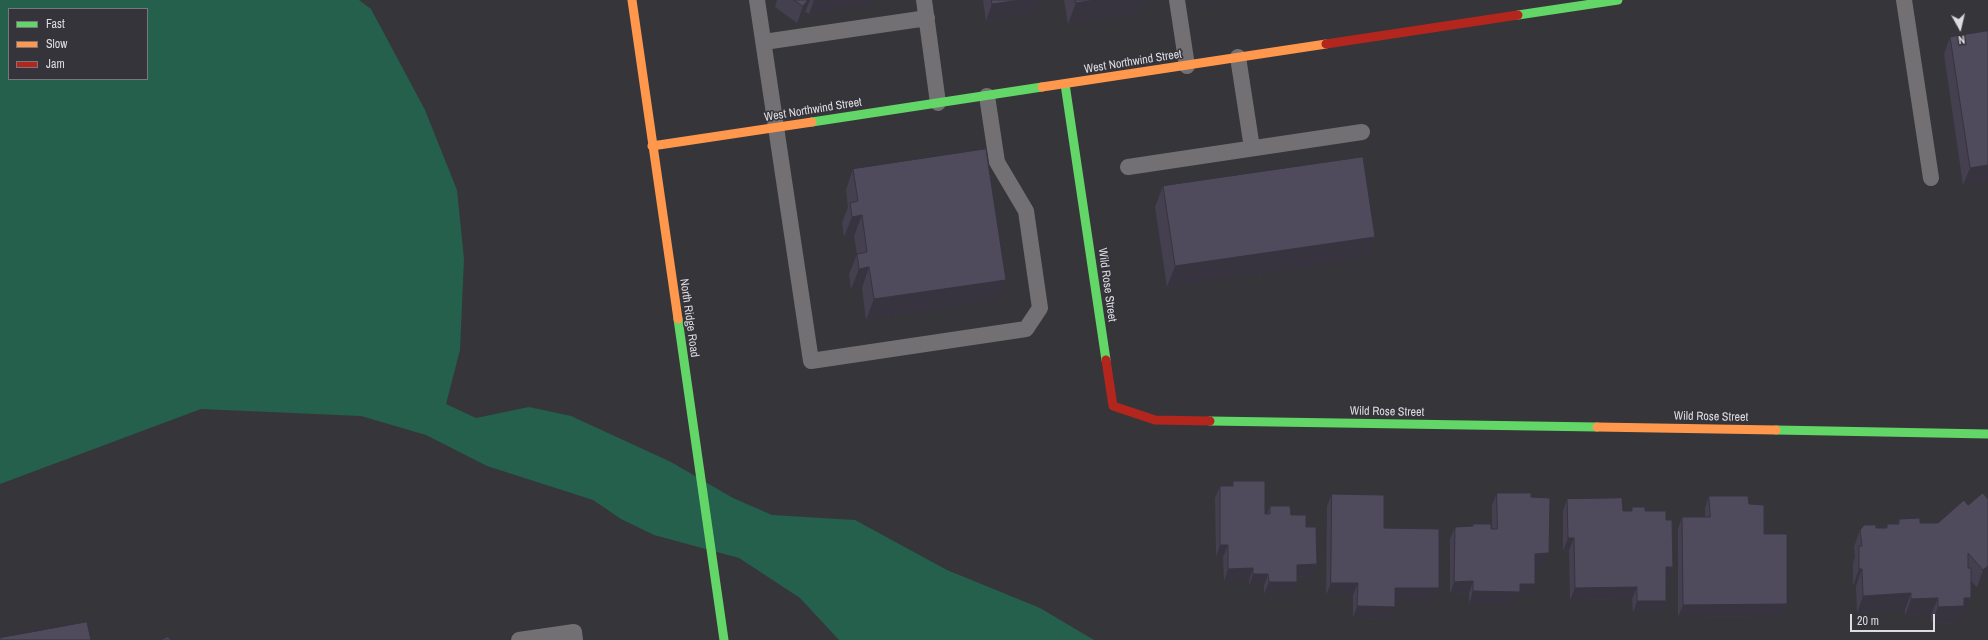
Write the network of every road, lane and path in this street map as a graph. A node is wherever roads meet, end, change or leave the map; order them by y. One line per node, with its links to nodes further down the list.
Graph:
1 (632, 0): 16 (street, North Ridge Road)
2 (757, 0): 8 (lane)
3 (924, 0): 7 (lane)
4 (1177, 0): 10 (lane)
5 (1618, 0): 9 (street, West Northwind Street)
6 (1904, 0): 19 (lane)
7 (927, 18): 8 (lane); 13 (lane)
8 (764, 42): 14 (lane)
9 (1238, 58): 10 (street, West Northwind Street); 17 (lane)
10 (1187, 66): 11 (street, West Northwind Street)
11 (1065, 84): 12 (street, West Northwind Street); 20 (street, Wild Rose Street)
12 (987, 96): 13 (street, West Northwind Street); 14 (lane)
13 (938, 103): 14 (street, West Northwind Street)
14 (776, 128): 16 (street, West Northwind Street)
15 (1362, 132): 17 (lane)
16 (652, 146): 23 (street, North Ridge Road)
17 (1252, 148): 18 (lane)
18 (1128, 167)
19 (1931, 178)
20 (1988, 434)
21 (519, 640): 22 (lane)
22 (575, 640)
23 (724, 640)

